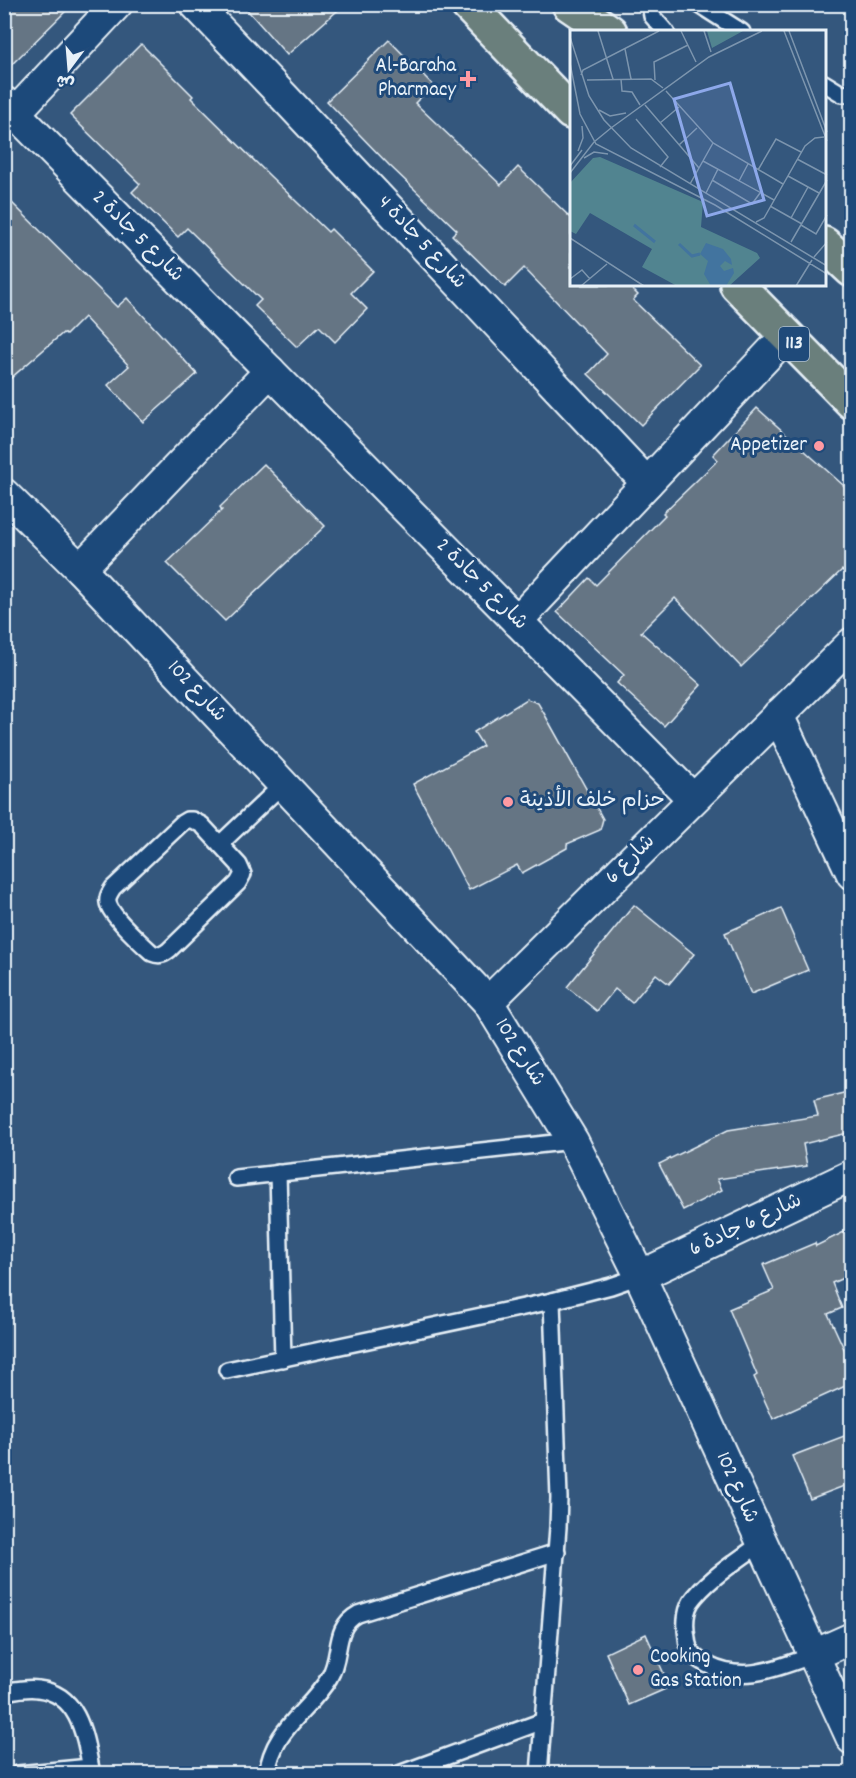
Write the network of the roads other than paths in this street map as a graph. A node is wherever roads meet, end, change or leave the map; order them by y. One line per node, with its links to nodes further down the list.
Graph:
1 (117, 4): 16 (street)
2 (195, 4): 24 (street, شارع 5 جادة 4)
3 (467, 4): 13 (main road)
4 (500, 4): 13 (main road)
5 (569, 4): 9 (main road)
6 (587, 4): 10 (main road)
7 (650, 4): 11 (lane)
8 (698, 4): 12 (lane)
9 (608, 30)
10 (609, 30)
11 (664, 30)
12 (739, 30)
13 (505, 43): 17 (main road)
14 (826, 84): 15 (lane)
15 (852, 93)
16 (10, 107): 22 (street, شارع 5 جادة 2)
17 (570, 111)
18 (826, 245): 19 (main road)
19 (852, 270)
20 (738, 286): 21 (main road, 113)
21 (786, 336): 23 (main road, 113); 24 (street)
22 (270, 371): 26 (street); 27 (street, شارع 5 جادة 2)
23 (852, 402)
24 (646, 483): 27 (street)
25 (4, 494): 26 (street, شارع 102)
26 (80, 569): 30 (street, شارع 102)
27 (517, 621): 31 (street, شارع 5 جادة 2)
28 (852, 642): 29 (street, شارع 6)
29 (778, 715): 31 (street, شارع 6); 33 (street)
30 (283, 784): 32 (lane); 34 (street, شارع 102)
31 (693, 799): 34 (street, شارع 6)
32 (220, 844): 32 (lane)
33 (852, 874)
34 (488, 1002): 35 (street, شارع 102)
35 (573, 1141): 36 (lane); 39 (street, شارع 102)
36 (278, 1173): 38 (lane); 41 (lane)
37 (852, 1176): 39 (street, شارع 6 جادة 6)
38 (236, 1178)
39 (640, 1276): 40 (lane); 43 (street, شارع 102)
40 (552, 1301): 41 (lane); 44 (lane)
41 (282, 1359): 42 (lane)
42 (227, 1371)
43 (761, 1543): 46 (street, شارع 102); 46 (lane)
44 (557, 1552): 48 (lane); 52 (lane)
45 (852, 1638): 46 (street)
46 (814, 1655): 49 (street, شارع 102)
47 (4, 1692): 50 (lane)
48 (543, 1721): 53 (lane); 54 (lane)
49 (852, 1738)
50 (91, 1770): 51 (lane)
51 (18, 1773)
52 (267, 1773)
53 (399, 1773)
54 (539, 1773)

